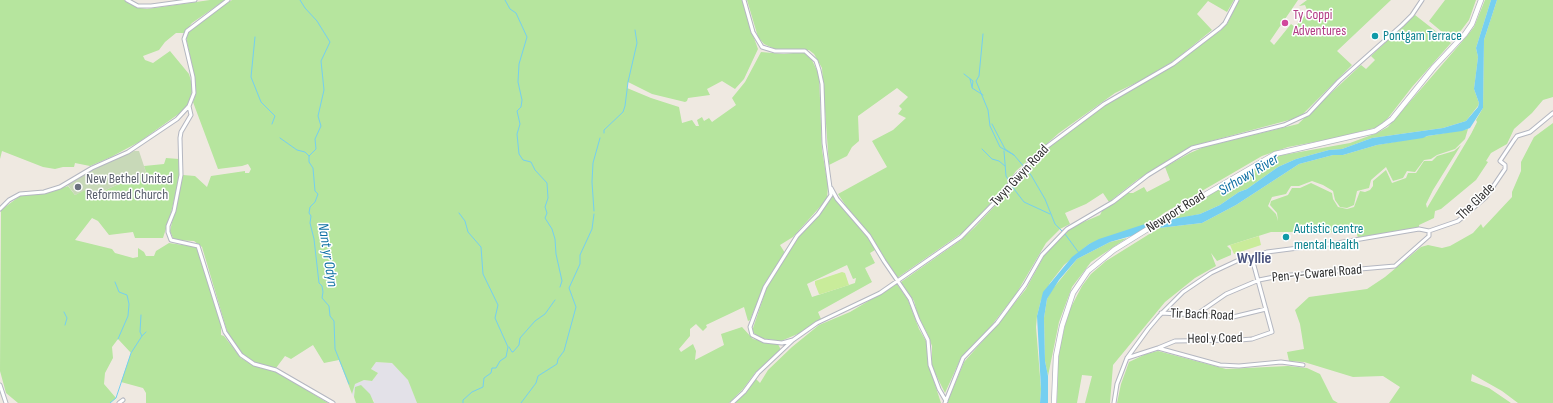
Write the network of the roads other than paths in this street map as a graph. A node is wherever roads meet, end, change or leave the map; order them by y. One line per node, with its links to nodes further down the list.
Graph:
1 (127, 0): 2 (street)
2 (195, 0)
3 (228, 0): 8 (street)
4 (744, 0): 10 (street)
5 (1236, 0): 15 (street, Twyn Gwyn Road)
6 (1422, 0): 27 (street)
7 (1481, 0): 32 (main road, Newport Road)
8 (189, 106): 11 (street); 30 (street)
9 (1553, 113): 12 (street, The Glade)
10 (831, 187): 15 (street); 20 (street)
11 (0, 209)
12 (1429, 231): 13 (street); 14 (street, Pen-y-Cwarel Road)
13 (1253, 262): 14 (street); 17 (street)
14 (1259, 280): 16 (street); 18 (street, Pen-y-Cwarel Road)
15 (897, 281): 19 (street, Twyn Gwyn Road); 27 (street)
16 (1266, 309): 18 (street, Tir Bach Road); 21 (street, Heol y Coed)
17 (1161, 313): 18 (street, Tir Bach Road); 23 (street)
18 (1197, 314)
19 (793, 340): 20 (street); 22 (street)
20 (782, 343): 22 (street)
21 (1158, 348): 23 (street, Heol y Coed); 24 (street)
22 (784, 350): 31 (street)
23 (1126, 358): 33 (street)
24 (1303, 365)
25 (0, 385): 28 (street)
26 (123, 400): 29 (street)
27 (945, 402)
28 (6, 403)
29 (119, 403)
30 (333, 403)
31 (732, 403)
32 (1054, 403)
33 (1114, 403)

